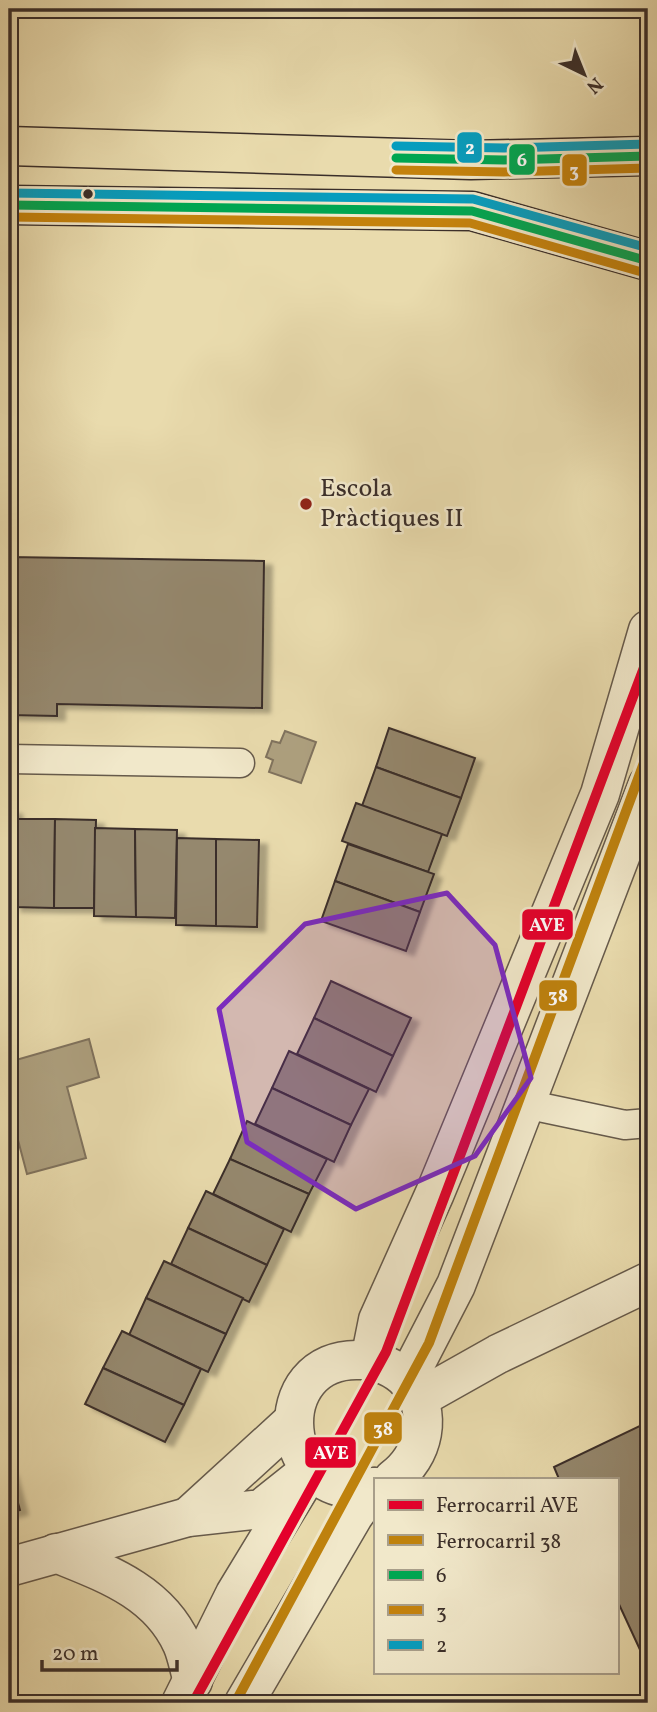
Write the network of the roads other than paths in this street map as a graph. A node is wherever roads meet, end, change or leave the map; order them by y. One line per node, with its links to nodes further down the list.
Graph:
1 (9, 146): 2 (main road)
2 (648, 156)
3 (9, 205): 4 (main road)
4 (648, 261)
5 (648, 630): 12 (street)
6 (9, 759): 7 (lane)
7 (240, 763)
8 (648, 783): 9 (street)
9 (525, 1104): 10 (lane); 13 (street)
10 (648, 1123)
11 (648, 1282): 13 (street)
12 (370, 1360): 13 (street); 14 (street)
13 (413, 1390): 16 (street)
14 (293, 1421): 15 (street); 19 (street)
15 (311, 1469): 17 (street); 19 (street); 22 (street)
16 (389, 1478)
17 (374, 1486)
18 (374, 1492): 23 (street)
19 (188, 1517): 20 (street)
20 (56, 1553): 21 (street); 22 (street)
21 (9, 1567)
22 (187, 1692)
23 (244, 1703)

